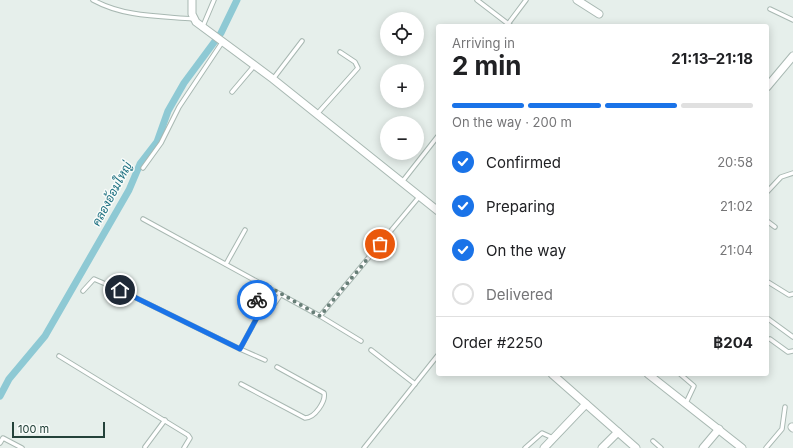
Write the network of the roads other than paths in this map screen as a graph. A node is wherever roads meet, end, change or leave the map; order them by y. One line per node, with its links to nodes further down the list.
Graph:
1 (93, 0): 9 (lane)
2 (192, 0): 9 (street)
3 (214, 0): 13 (lane)
4 (477, 0): 11 (lane)
5 (526, 0): 12 (lane)
6 (581, 1): 8 (street)
7 (770, 9): 10 (lane)
8 (599, 14)
9 (193, 19): 13 (street)
10 (793, 20)
11 (508, 24)
12 (510, 24)
13 (203, 26): 14 (street)
14 (222, 40): 18 (street); 24 (lane)
15 (302, 41): 19 (lane)
16 (340, 52): 22 (lane)
17 (793, 56): 20 (street)
18 (255, 65): 19 (street); 21 (lane)
19 (273, 79): 22 (street)
20 (769, 85)
21 (232, 92)
22 (317, 114): 26 (street)
23 (436, 139): 26 (lane)
24 (143, 168)
25 (793, 173): 27 (lane)
26 (402, 182): 28 (street)
27 (769, 190)
28 (419, 196): 29 (street); 43 (lane)
29 (436, 209)
30 (143, 219): 34 (lane)
31 (769, 222): 32 (lane)
32 (775, 227)
33 (245, 230): 34 (lane)
34 (226, 264): 36 (lane)
35 (769, 283): 41 (lane)
36 (266, 285): 40 (lane); 42 (lane)
37 (116, 288): 39 (lane)
38 (120, 290): 48 (lane)
39 (84, 291)
40 (281, 294): 42 (lane); 43 (lane)
41 (793, 294)
42 (260, 312): 48 (lane)
43 (320, 316): 47 (lane)
44 (769, 319): 45 (lane)
45 (793, 337)
46 (770, 339): 50 (lane)
47 (361, 341)
48 (240, 349): 53 (lane)
49 (371, 350): 59 (lane)
50 (793, 351)
51 (59, 356): 63 (lane)
52 (436, 358): 59 (lane)
53 (265, 360)
54 (277, 367): 58 (lane)
55 (554, 376): 61 (street)
56 (651, 376): 60 (street)
57 (682, 376): 60 (lane)
58 (241, 384)
59 (415, 384): 73 (lane)
60 (686, 403): 64 (street)
61 (586, 404): 65 (street); 67 (street)
62 (785, 407): 81 (lane)
63 (165, 420): 70 (lane); 72 (lane)
64 (719, 429): 79 (street); 80 (street)
65 (618, 432): 76 (street); 77 (street)
66 (1, 438): 69 (lane); 71 (lane)
67 (554, 438): 74 (lane); 75 (street)
68 (653, 441): 78 (lane)
69 (0, 443)
70 (145, 447)
71 (22, 448)
72 (184, 448)
73 (364, 448)
74 (525, 448)
75 (544, 448)
76 (602, 448)
77 (636, 448)
78 (661, 448)
79 (703, 448)
80 (742, 448)
81 (766, 448)

